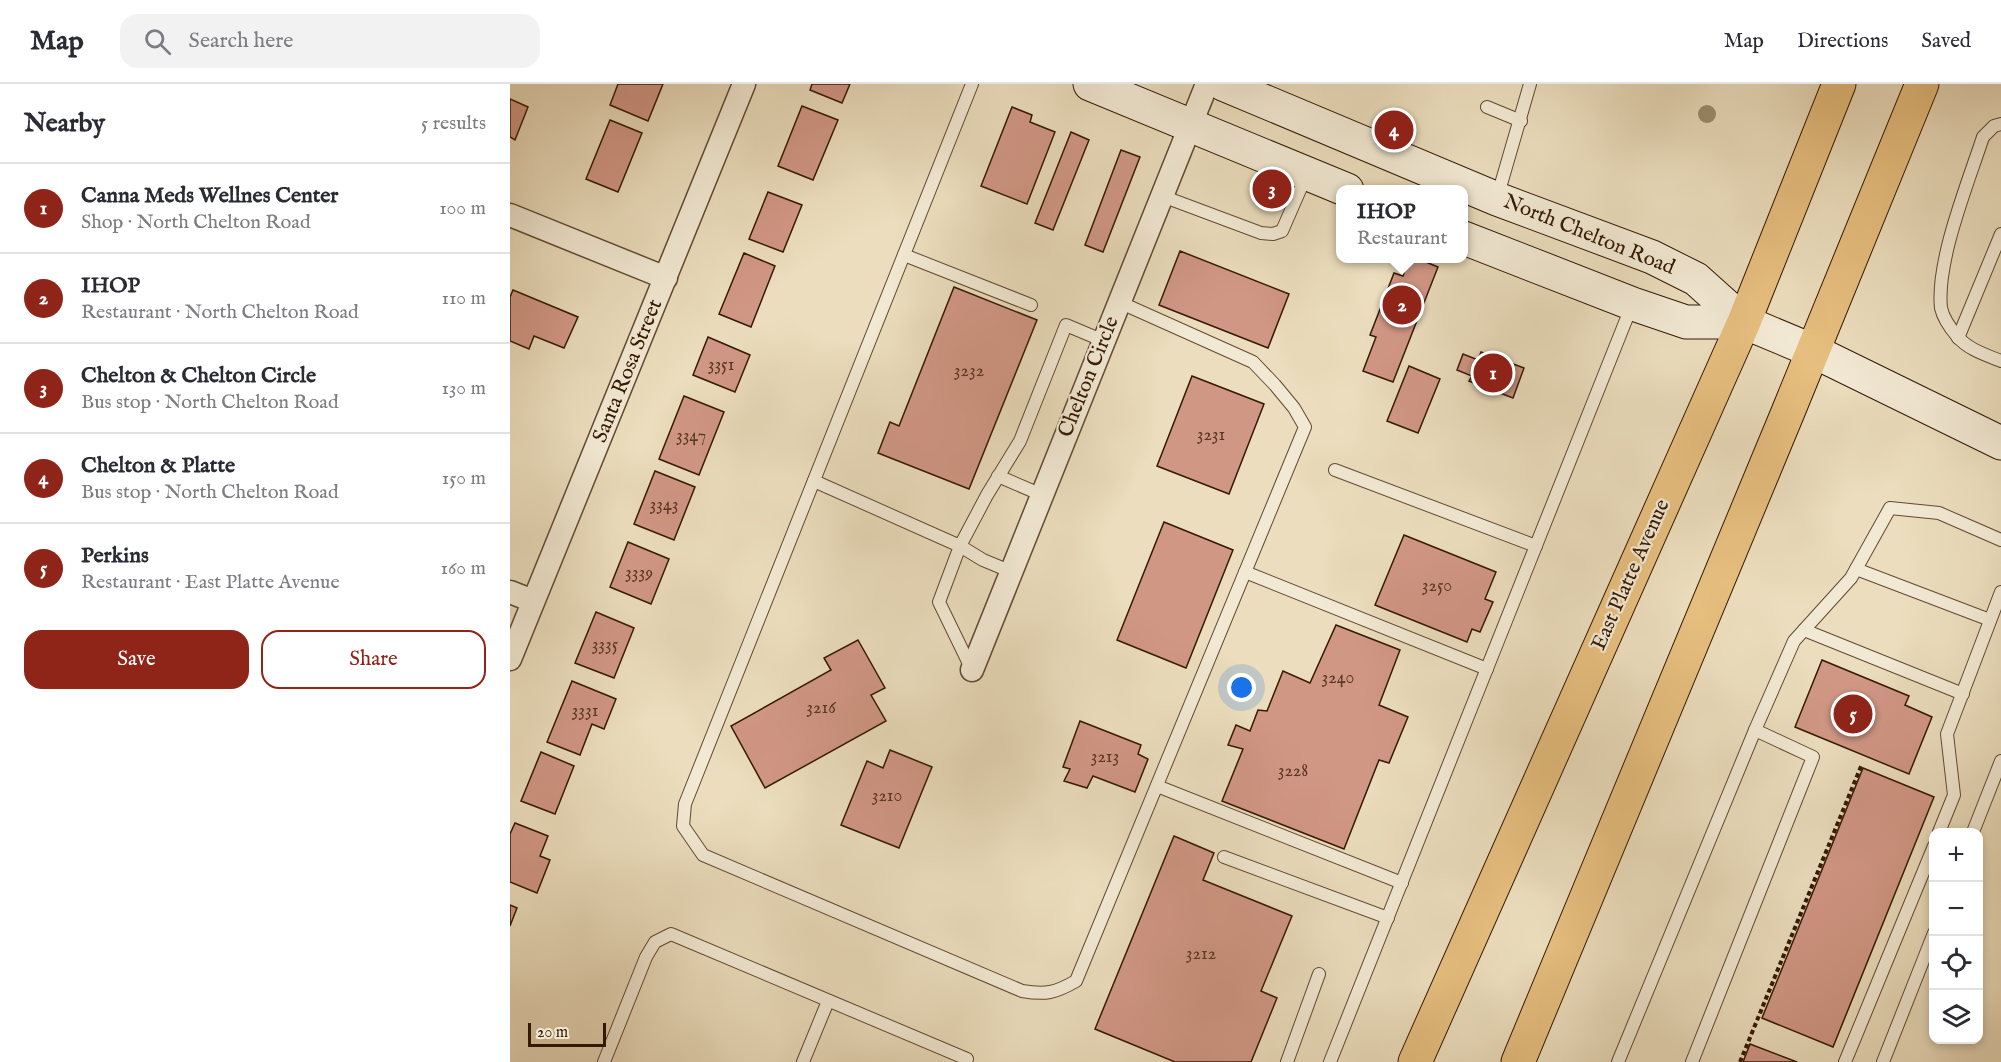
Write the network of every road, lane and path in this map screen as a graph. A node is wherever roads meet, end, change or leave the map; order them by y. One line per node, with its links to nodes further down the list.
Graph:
1 (744, 84): 23 (street, Santa Rosa Street)
2 (972, 84): 22 (lane)
3 (1090, 84): 12 (main road)
4 (1207, 84): 12 (street, Chelton Circle)
5 (1222, 84): 15 (main road, North Chelton Road)
6 (1530, 84): 10 (lane)
7 (1839, 84): 27 (main road, East Platte Avenue)
8 (1922, 84): 30 (main road)
9 (1487, 107): 10 (lane)
10 (1521, 121): 18 (lane)
11 (2001, 124): 28 (lane)
12 (1190, 125): 13 (main road); 17 (street, Chelton Circle)
13 (1307, 173): 14 (main road); 17 (lane)
14 (1337, 185)
15 (1464, 185)
16 (1468, 187): 18 (main road, North Chelton Road)
17 (1162, 196): 24 (street, Chelton Circle)
18 (1497, 199): 27 (main road, North Chelton Road)
19 (510, 214): 23 (street)
20 (2001, 234): 28 (lane)
21 (1468, 240): 25 (main road, North Chelton Road)
22 (904, 255): 26 (lane); 35 (lane)
23 (666, 278): 45 (street, Santa Rosa Street)
24 (1119, 302): 29 (street, Chelton Circle); 42 (lane)
25 (1633, 304): 27 (main road, North Chelton Road); 39 (lane)
26 (1031, 305)
27 (1744, 322): 30 (main road, North Chelton Road); 70 (main road, East Platte Avenue)
28 (1958, 338): 31 (lane)
29 (1104, 341): 34 (lane); 36 (street, Chelton Circle)
30 (1813, 351): 32 (main road, North Chelton Road); 71 (main road)
31 (2001, 361)
32 (2001, 443)
33 (1335, 470): 39 (lane)
34 (999, 476): 36 (lane); 38 (lane)
35 (814, 481): 38 (lane); 55 (lane)
36 (1042, 495): 41 (street, Chelton Circle)
37 (2001, 540): 40 (lane)
38 (960, 546): 41 (lane); 50 (lane)
39 (1536, 546): 49 (lane)
40 (1856, 569): 46 (lane); 47 (lane)
41 (1012, 572): 50 (street, Chelton Circle)
42 (1245, 572): 49 (lane); 55 (lane)
43 (510, 592): 45 (street)
44 (2001, 592): 46 (lane)
45 (533, 601): 48 (street, Santa Rosa Street)
46 (1990, 620): 51 (lane)
47 (1804, 630): 51 (lane); 52 (lane)
48 (510, 658)
49 (1487, 669): 60 (lane)
50 (972, 670)
51 (1963, 694): 56 (lane)
52 (1755, 730): 72 (lane); 73 (lane)
53 (2001, 761): 57 (lane)
54 (1862, 764): 74 (path)
55 (1157, 786): 60 (lane)
56 (1941, 828)
57 (1975, 828)
58 (1224, 857): 61 (lane)
59 (1929, 858): 75 (lane)
60 (1402, 882): 61 (lane)
61 (1388, 918): 69 (lane)
62 (1933, 936): 76 (lane)
63 (1319, 974): 68 (lane)
64 (828, 1001): 65 (lane); 66 (lane); 67 (lane)
65 (967, 1059)
66 (604, 1062)
67 (803, 1062)
68 (1287, 1062)
69 (1330, 1062)
70 (1415, 1062)
71 (1518, 1062)
72 (1618, 1062)
73 (1692, 1062)
74 (1740, 1062)
75 (1845, 1062)
76 (1882, 1062)

